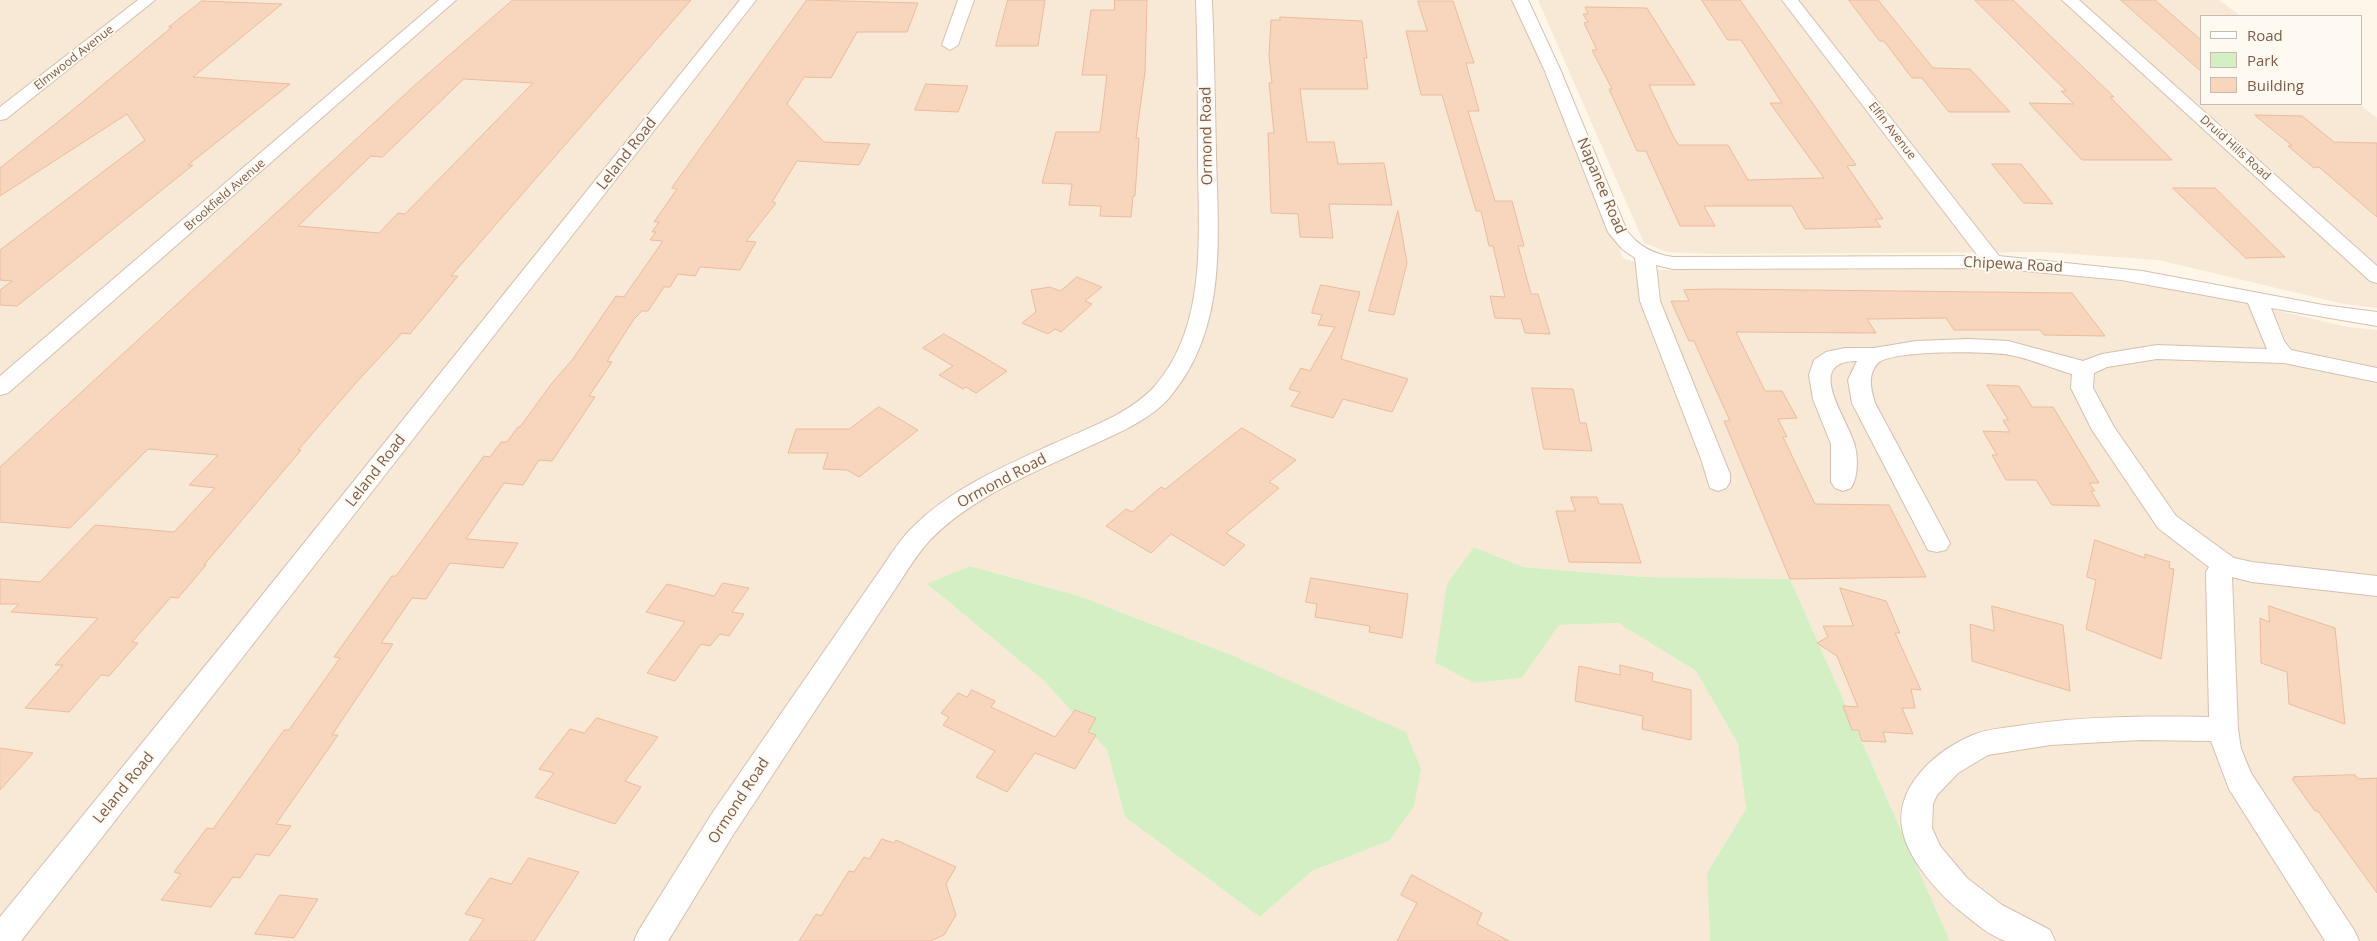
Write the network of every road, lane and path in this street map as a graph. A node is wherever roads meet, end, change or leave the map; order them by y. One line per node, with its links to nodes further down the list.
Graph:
1 (147, 0): 10 (street, Elmwood Avenue)
2 (448, 0): 20 (street, Brookfield Avenue)
3 (748, 0): 27 (street, Leland Road)
4 (966, 0): 9 (street)
5 (1204, 0): 28 (street, Ormond Road)
6 (1520, 0): 11 (street, Napanee Road)
7 (1790, 0): 12 (street, Elfin Avenue)
8 (2070, 0): 13 (street, Druid Hills Road)
9 (950, 45)
10 (0, 115)
11 (1645, 257): 12 (street, Chipewa Road); 21 (street)
12 (1993, 262): 14 (street, Chipewa Road)
13 (2377, 276)
14 (2258, 301): 15 (street, Chipewa Road); 17 (street)
15 (2377, 319)
16 (1875, 355): 18 (street); 22 (street); 23 (street)
17 (2284, 356): 18 (street); 19 (street)
18 (2085, 369): 24 (street)
19 (2377, 375)
20 (0, 388)
21 (1718, 482)
22 (1843, 482)
23 (1937, 543)
24 (2226, 566): 25 (street); 26 (street)
25 (2377, 586)
26 (2224, 729): 29 (street); 30 (street)
27 (1, 941)
28 (650, 941)
29 (2039, 941)
30 (2343, 941)

